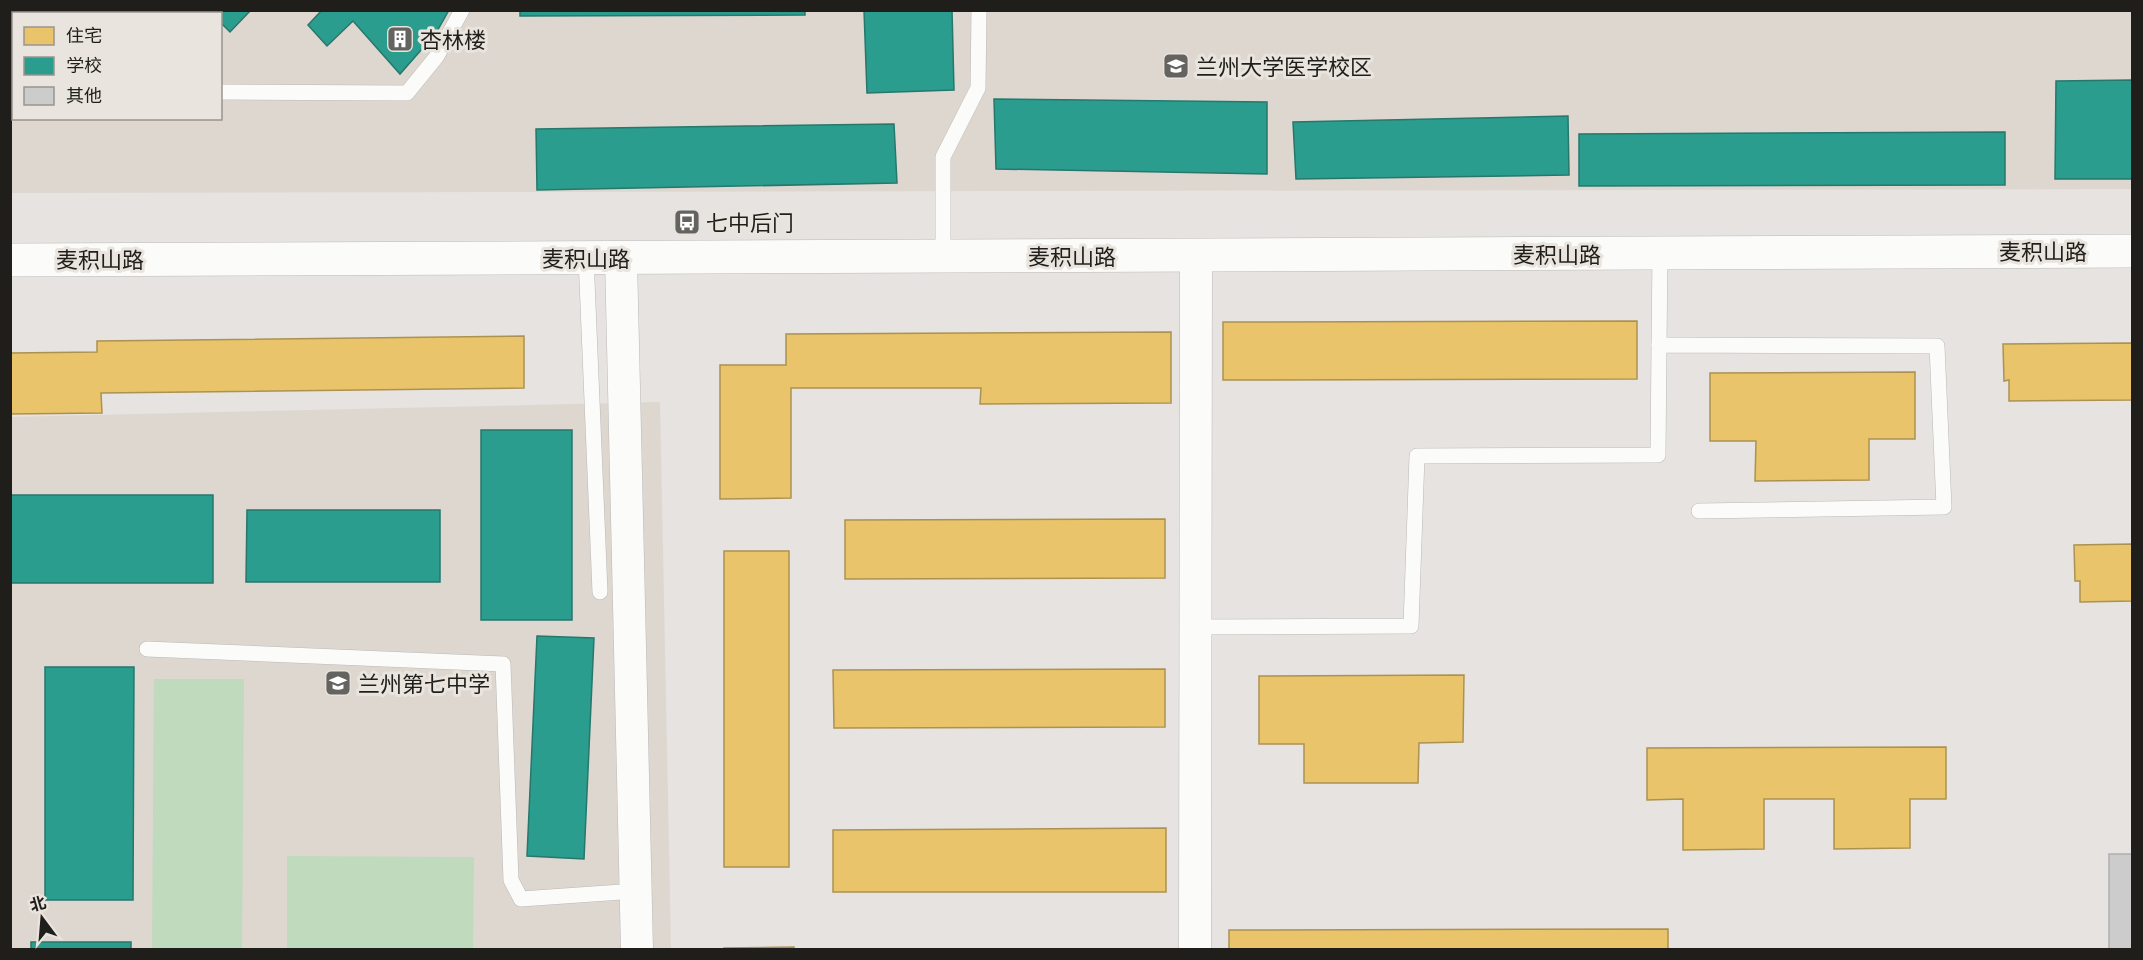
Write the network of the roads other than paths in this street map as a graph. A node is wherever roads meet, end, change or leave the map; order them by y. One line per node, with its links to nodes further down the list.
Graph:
1 (462, 10): 3 (lane)
2 (979, 10): 7 (lane)
3 (222, 92)
4 (2133, 251): 5 (street, 麦积山路)
5 (1660, 254): 6 (street, 麦积山路); 11 (lane)
6 (1196, 255): 7 (street, 麦积山路); 14 (street)
7 (943, 256): 9 (street, 麦积山路)
8 (586, 257): 9 (street, 麦积山路); 10 (street, 麦积山路); 13 (lane)
9 (621, 258): 16 (street)
10 (10, 260)
11 (1659, 345): 12 (lane); 14 (lane)
12 (1699, 511)
13 (600, 592)
14 (1195, 627): 18 (street)
15 (147, 649): 16 (lane)
16 (636, 891): 17 (street)
17 (638, 950)
18 (1195, 950)

